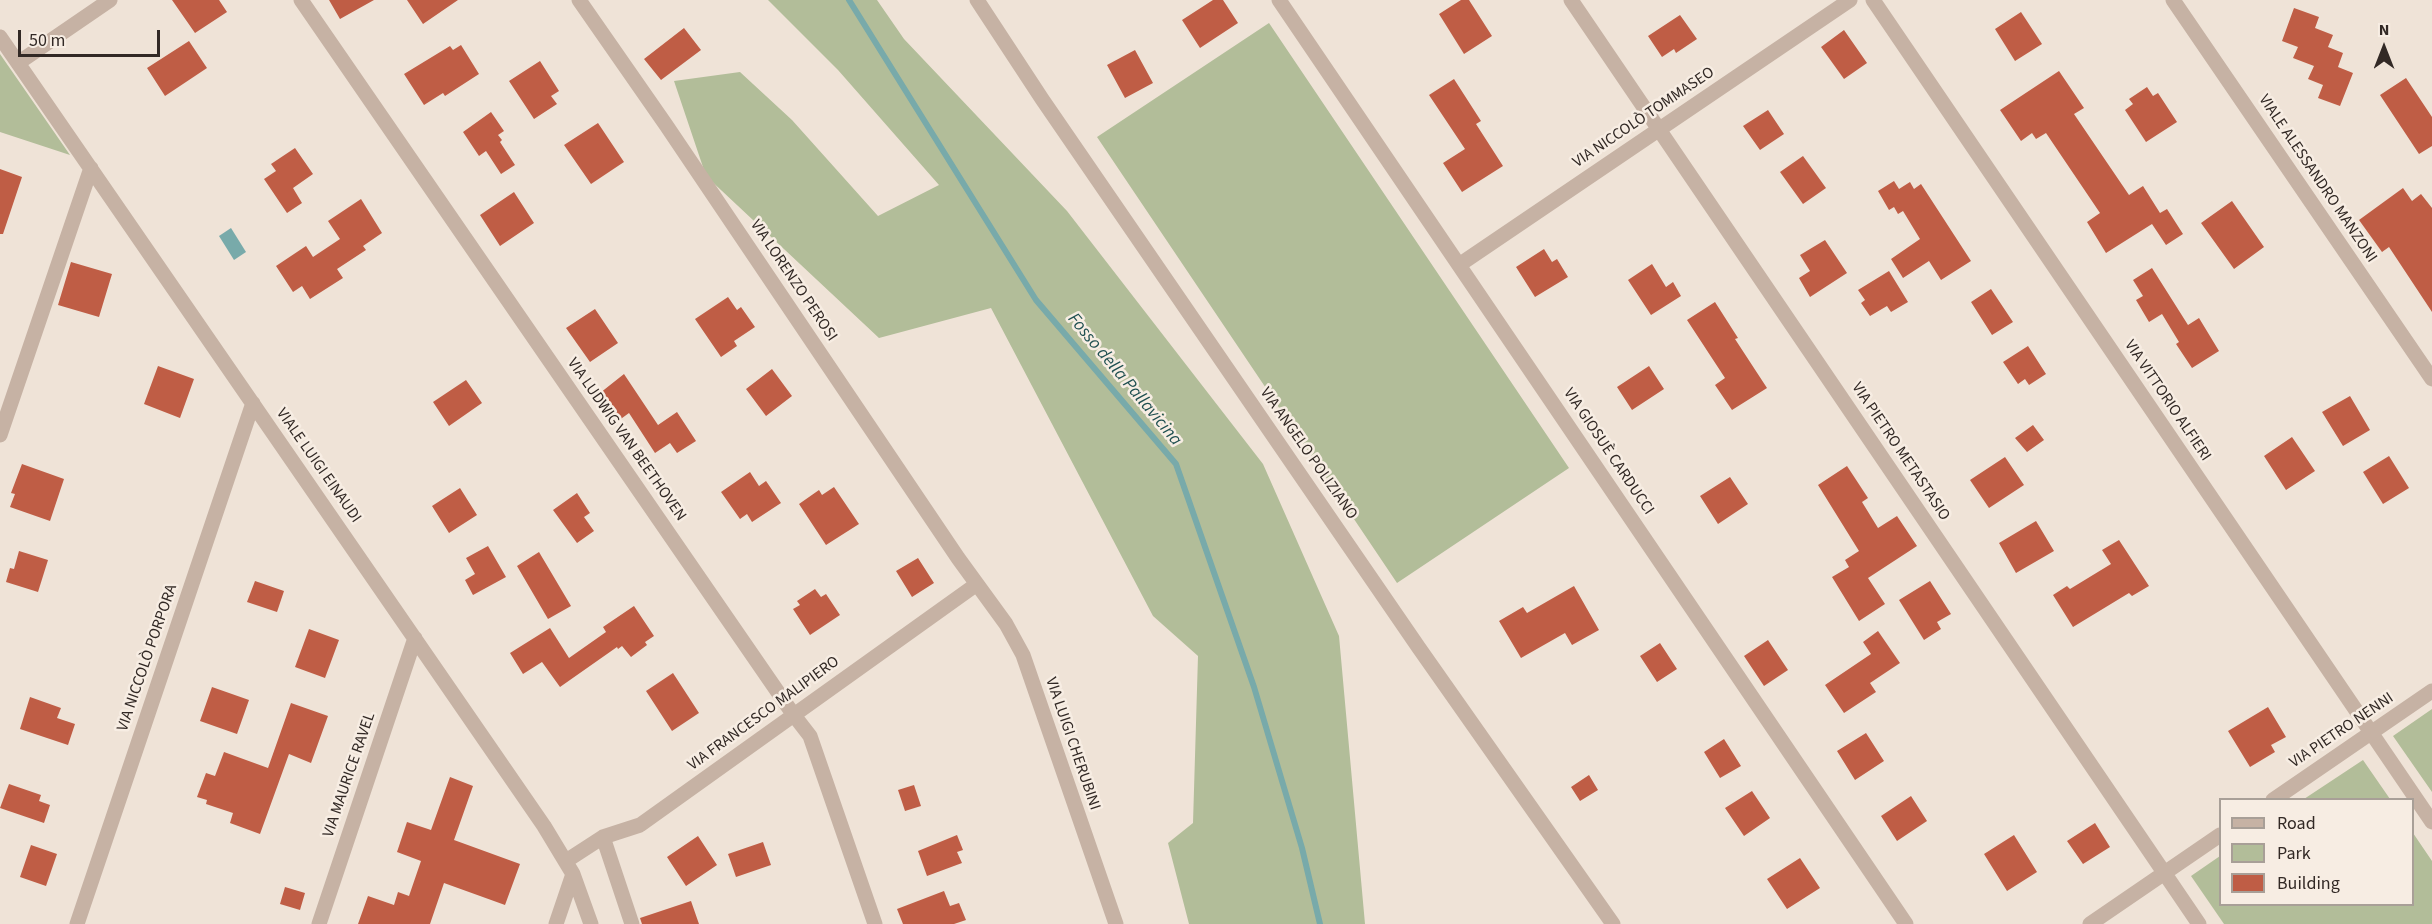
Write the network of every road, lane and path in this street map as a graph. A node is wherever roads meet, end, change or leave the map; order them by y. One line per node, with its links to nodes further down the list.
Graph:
1 (110, 0): 11 (street)
2 (301, 0): 21 (street, VIA LUDWIG VAN BEETHOVEN)
3 (579, 0): 18 (street, VIA LORENZO PEROSI)
4 (977, 0): 36 (street, VIA ANGELO POLIZIANO)
5 (1279, 0): 14 (street, VIA GIOSUÈ CARDUCCI)
6 (1571, 0): 12 (street, VIA PIETRO METASTASIO)
7 (1850, 0): 12 (street, VIA NICCOLÒ TOMMASEO)
8 (1873, 0): 22 (street, VIA VITTORIO ALFIERI)
9 (2173, 0): 15 (street, VIALE ALESSANDRO MANZONI)
10 (0, 37): 11 (street, VIALE LUIGI EINAUDI)
11 (18, 63): 13 (street, VIALE LUIGI EINAUDI)
12 (1659, 130): 14 (street, VIA NICCOLÒ TOMMASEO); 28 (street, VIA PIETRO METASTASIO)
13 (91, 168): 16 (street, VIALE LUIGI EINAUDI); 17 (street)
14 (1459, 265): 37 (street, VIA GIOSUÈ CARDUCCI)
15 (2432, 379)
16 (253, 404): 19 (street, VIALE LUIGI EINAUDI); 29 (street, VIA NICCOLÒ PORPORA)
17 (0, 435)
18 (977, 584): 21 (street, VIA FRANCESCO MALIPIERO); 35 (street, VIA LUIGI CHERUBINI)
19 (415, 638): 27 (street, VIALE LUIGI EINAUDI); 30 (street, VIA MAURICE RAVEL)
20 (2432, 691): 22 (street, VIA PIETRO NENNI)
21 (793, 714): 26 (street, VIA FRANCESCO MALIPIERO); 34 (street, VIA LUDWIG VAN BEETHOVEN)
22 (2371, 733): 23 (street, VIA PIETRO NENNI); 24 (street, VIA VITTORIO ALFIERI)
23 (2276, 798)
24 (2432, 822)
25 (2219, 836): 28 (street)
26 (603, 837): 27 (street, VIA FRANCESCO MALIPIERO); 33 (street)
27 (570, 868): 31 (street); 32 (street, VIALE LUIGI EINAUDI)
28 (2165, 873): 38 (street); 39 (street, VIA PIETRO METASTASIO)
29 (77, 924)
30 (319, 924)
31 (556, 924)
32 (591, 924)
33 (632, 924)
34 (875, 924)
35 (1116, 924)
36 (1613, 924)
37 (1906, 924)
38 (2090, 924)
39 (2199, 924)

